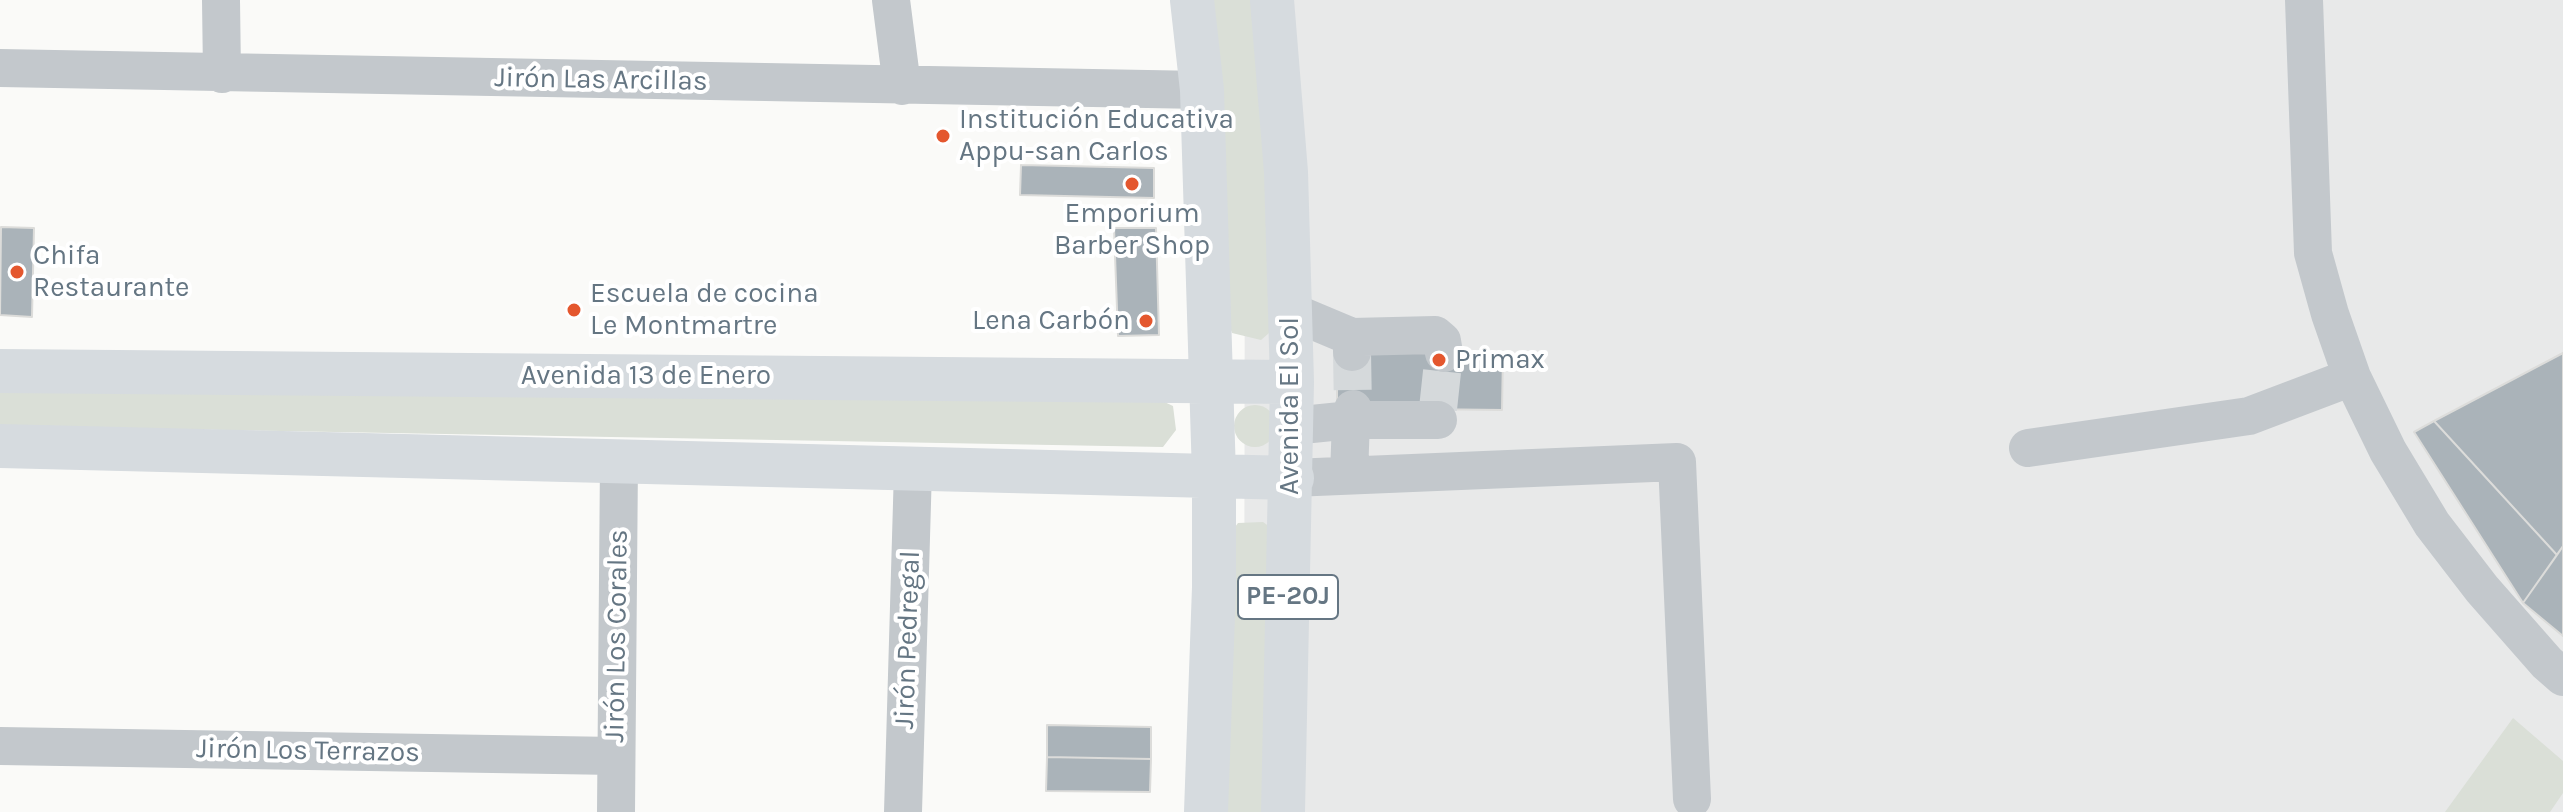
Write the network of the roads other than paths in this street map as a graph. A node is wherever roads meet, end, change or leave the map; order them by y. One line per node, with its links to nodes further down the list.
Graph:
1 (221, 0): 7 (street)
2 (891, 0): 8 (street)
3 (1192, 0): 9 (main road, PE-20J)
4 (1272, 0): 10 (main road, Avenida El Sol / PE-20J)
5 (2304, 0): 13 (street)
6 (0, 68): 7 (street, Jirón Las Arcillas)
7 (222, 74): 8 (street, Jirón Las Arcillas)
8 (902, 86): 9 (street, Jirón Las Arcillas)
9 (1202, 90): 14 (main road, PE-20J)
10 (1290, 311): 11 (street); 15 (main road, Avenida El Sol / PE-20J)
11 (1444, 353)
12 (0, 371): 14 (main road, Avenida 13 de Enero)
13 (2352, 377): 19 (street); 26 (street)
14 (1211, 381): 15 (main road, Avenida 13 de Enero); 23 (main road, PE-20J)
15 (1292, 382): 17 (main road, Avenida El Sol / PE-20J)
16 (1352, 414): 17 (street); 22 (street); 24 (street)
17 (1292, 426): 25 (main road, Avenida El Sol / PE-20J)
18 (0, 446): 20 (main road)
19 (2028, 448)
20 (619, 460): 21 (main road); 28 (street, Jirón Los Corales)
21 (913, 469): 23 (main road); 31 (street, Jirón Pedregal)
22 (1435, 472): 24 (street); 29 (street)
23 (1214, 475): 25 (main road); 32 (main road, PE-20J)
24 (1349, 475): 25 (street)
25 (1292, 478): 33 (main road, Avenida El Sol / PE-20J)
26 (2563, 677)
27 (0, 746): 28 (street, Jirón Los Terrazos)
28 (616, 756): 30 (street, Jirón Los Corales)
29 (1692, 799)
30 (616, 812)
31 (903, 812)
32 (1206, 812)
33 (1283, 812)

